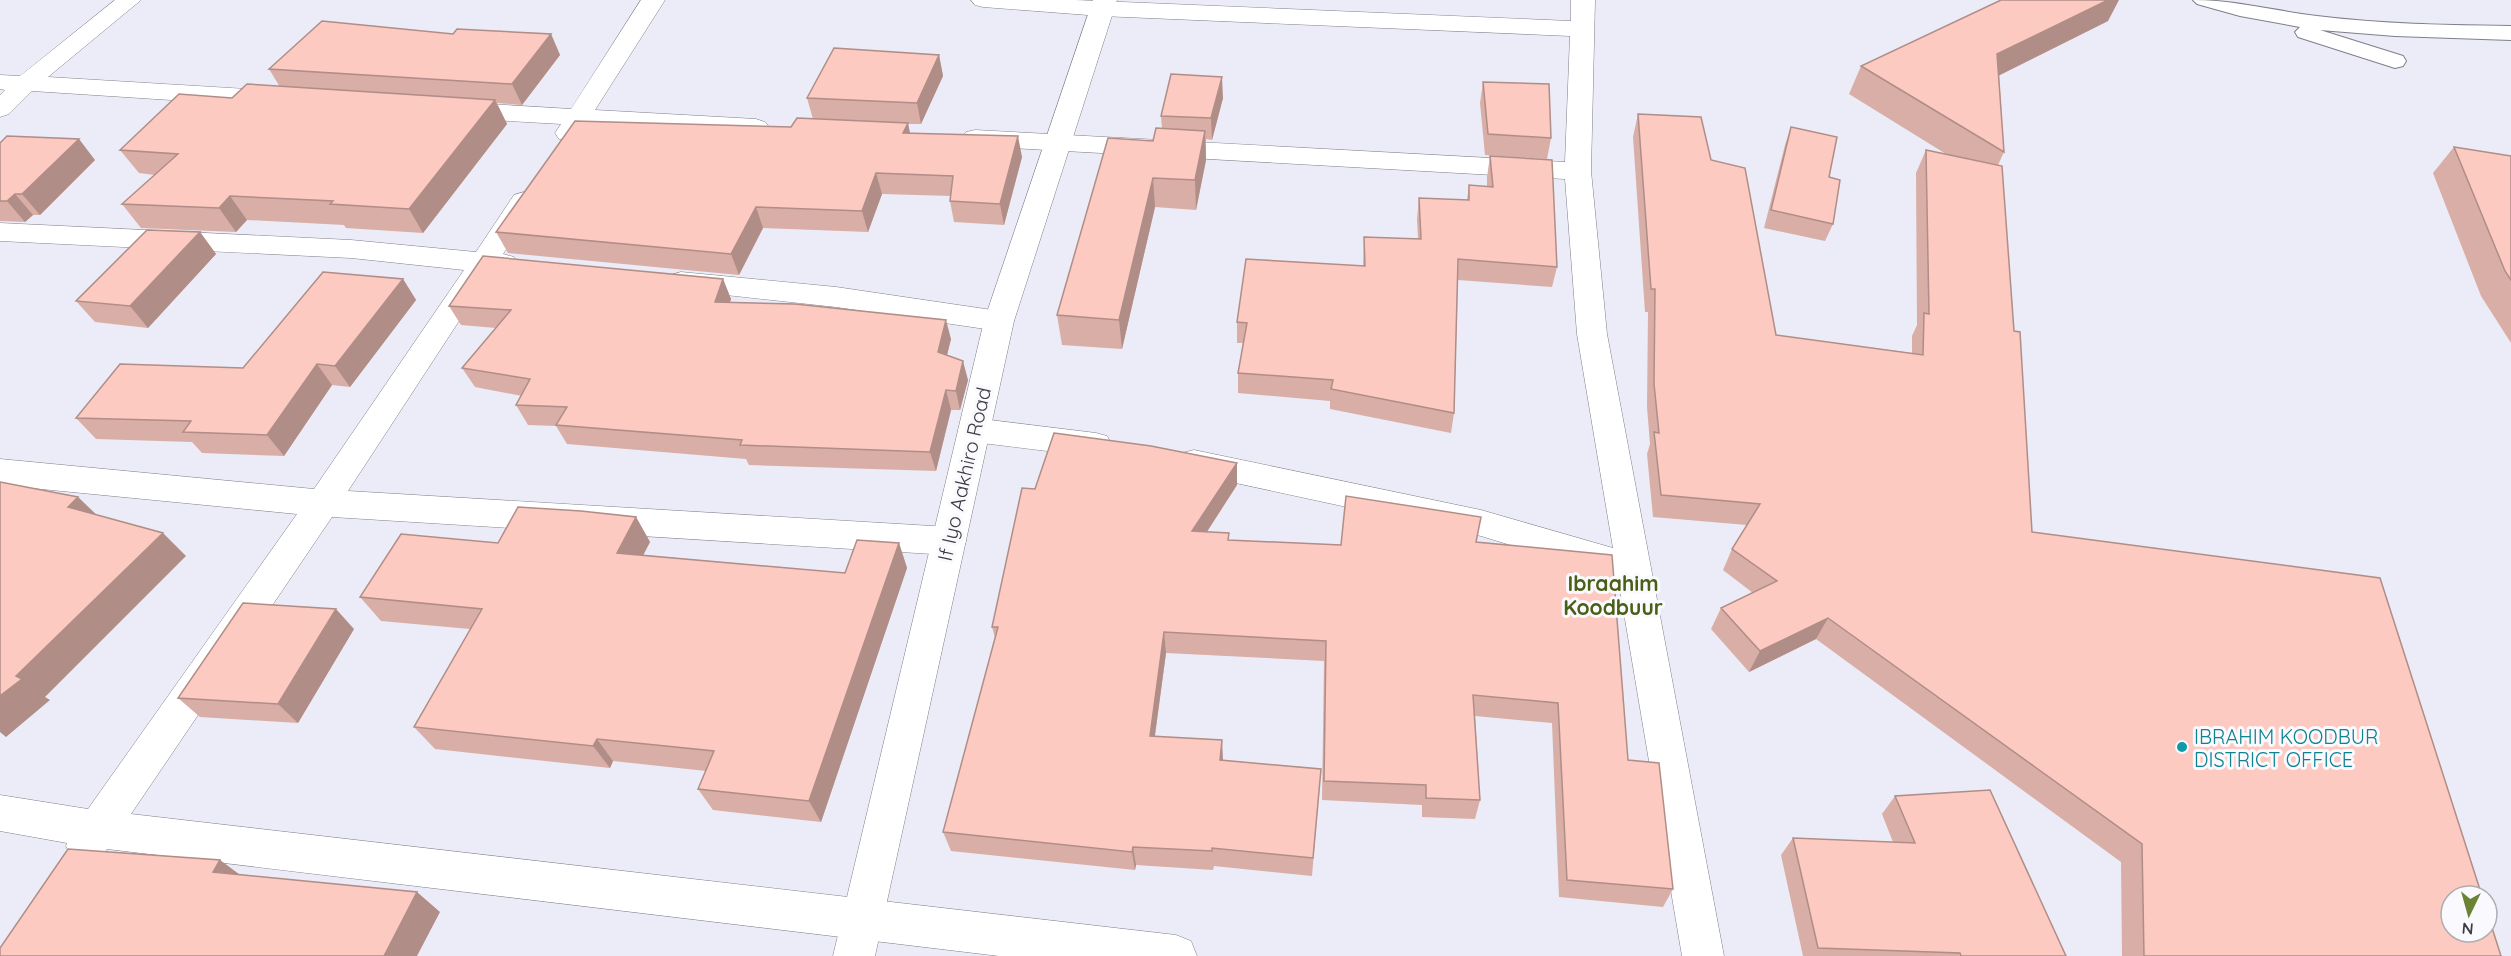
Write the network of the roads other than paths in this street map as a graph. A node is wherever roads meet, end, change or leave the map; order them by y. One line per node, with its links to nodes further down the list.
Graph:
1 (129, 0): 12 (street)
2 (653, 0): 16 (street)
3 (983, 0): 6 (street)
4 (1583, 0): 8 (street)
5 (2204, 0): 7 (lane)
6 (1103, 5): 8 (street); 19 (street, If Iyo Aakhiro Road)
7 (2240, 11): 9 (lane); 10 (lane)
8 (1583, 29): 20 (street)
9 (2511, 33)
10 (2395, 61)
11 (0, 82): 12 (street)
12 (27, 83): 13 (street); 15 (street)
13 (308, 101)
14 (437, 109): 16 (street)
15 (0, 110)
16 (578, 118): 17 (street); 22 (street)
17 (776, 128)
18 (952, 136): 19 (street)
19 (1058, 141): 20 (street); 25 (street, If Iyo Aakhiro Road)
20 (1578, 171): 32 (street)
21 (0, 232): 22 (street)
22 (485, 262): 23 (street); 30 (street)
23 (532, 267)
24 (649, 278): 25 (street)
25 (999, 321): 26 (street, If Iyo Aakhiro Road)
26 (974, 430): 27 (street); 31 (street, If Iyo Aakhiro Road)
27 (1131, 451)
28 (1164, 456): 32 (street)
29 (0, 472): 30 (street)
30 (323, 503): 31 (street); 34 (street)
31 (949, 541): 36 (street, If Iyo Aakhiro Road)
32 (1635, 568): 38 (street)
33 (0, 813): 34 (street)
34 (97, 829): 35 (street); 36 (street)
35 (70, 868)
36 (859, 938): 37 (street)
37 (1176, 956)
38 (1703, 956)

